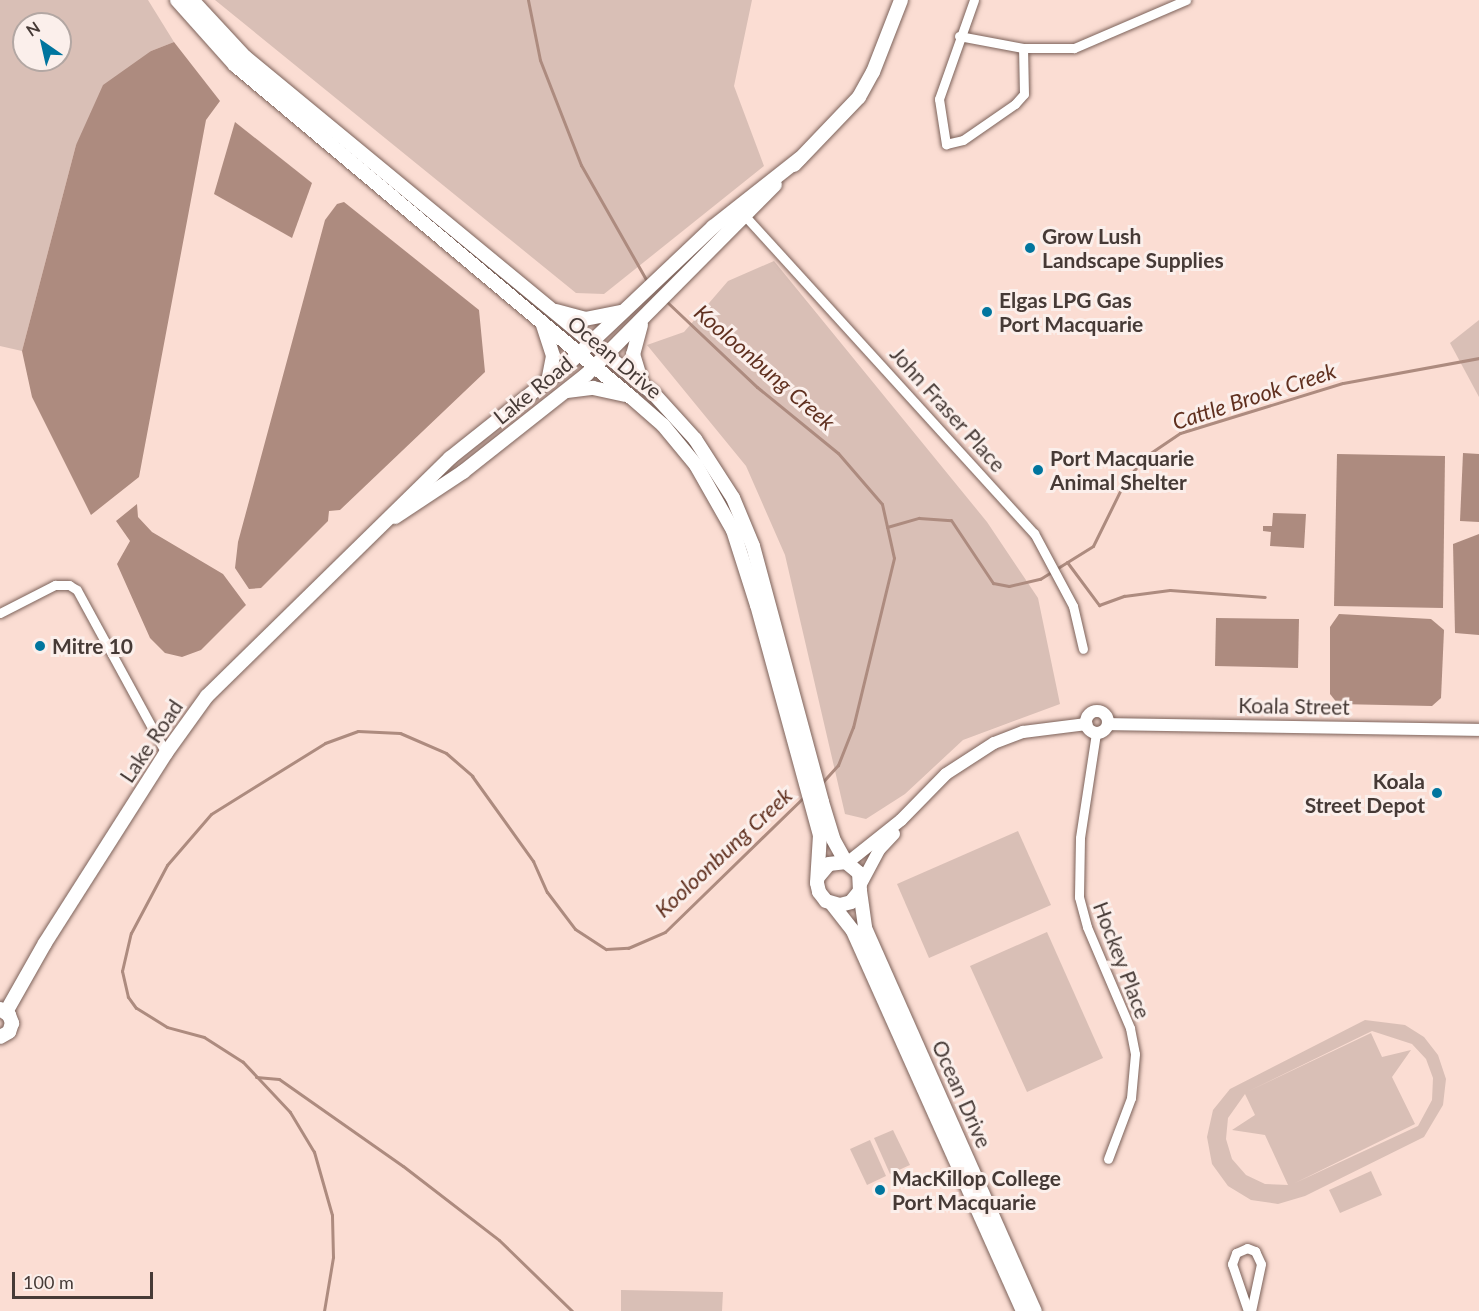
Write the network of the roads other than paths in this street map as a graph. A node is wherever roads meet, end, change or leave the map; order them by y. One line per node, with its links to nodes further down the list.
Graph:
1 (177, 0): 12 (main road, Ocean Drive)
2 (192, 0): 9 (main road, Ocean Drive)
3 (901, 0): 8 (main road, Lake Road)
4 (974, 0): 6 (street)
5 (1186, 0): 7 (street)
6 (959, 36): 7 (street); 7 (street)
7 (1023, 48)
8 (741, 212): 10 (main road, Lake Road); 11 (main road, Lake Road); 23 (street, John Fraser Place)
9 (551, 310): 10 (main road); 13 (main road, Ocean Drive)
10 (626, 310): 13 (main road, Lake Road)
11 (647, 315): 15 (main road, Lake Road); 18 (main road)
12 (542, 324): 14 (main road, Ocean Drive); 17 (main road)
13 (591, 343): 14 (main road, Lake Road); 15 (main road, Ocean Drive)
14 (579, 354): 16 (main road, Ocean Drive); 17 (main road, Lake Road)
15 (606, 356): 16 (main road, Lake Road); 18 (main road, Ocean Drive)
16 (595, 367): 19 (main road, Lake Road); 20 (main road, Ocean Drive)
17 (548, 381): 21 (main road, Lake Road)
18 (643, 385): 29 (main road, Ocean Drive)
19 (566, 392): 20 (main road); 21 (main road, Lake Road)
20 (632, 398): 29 (main road, Ocean Drive)
21 (376, 530): 28 (main road, Lake Road)
22 (0, 614): 28 (street)
23 (1083, 650)
24 (1086, 724): 25 (street); 27 (street); 31 (street)
25 (1108, 724): 26 (street, Koala Street); 27 (street)
26 (1479, 730)
27 (1096, 733): 38 (street, Hockey Place)
28 (166, 753): 36 (main road, Lake Road)
29 (805, 763): 30 (main road, Ocean Drive)
30 (817, 807): 32 (main road, Ocean Drive); 33 (main road, Ocean Drive)
31 (901, 819): 32 (street); 34 (street)
32 (847, 863): 33 (main road); 34 (main road)
33 (818, 877): 35 (main road)
34 (861, 887): 35 (main road); 40 (main road, Ocean Drive)
35 (832, 904): 39 (main road, Ocean Drive)
36 (3, 1011): 37 (main road, Lake Road)
37 (0, 1037)
38 (1108, 1160)
39 (1023, 1311)
40 (1035, 1311)
41 (1250, 1311): 41 (street)

